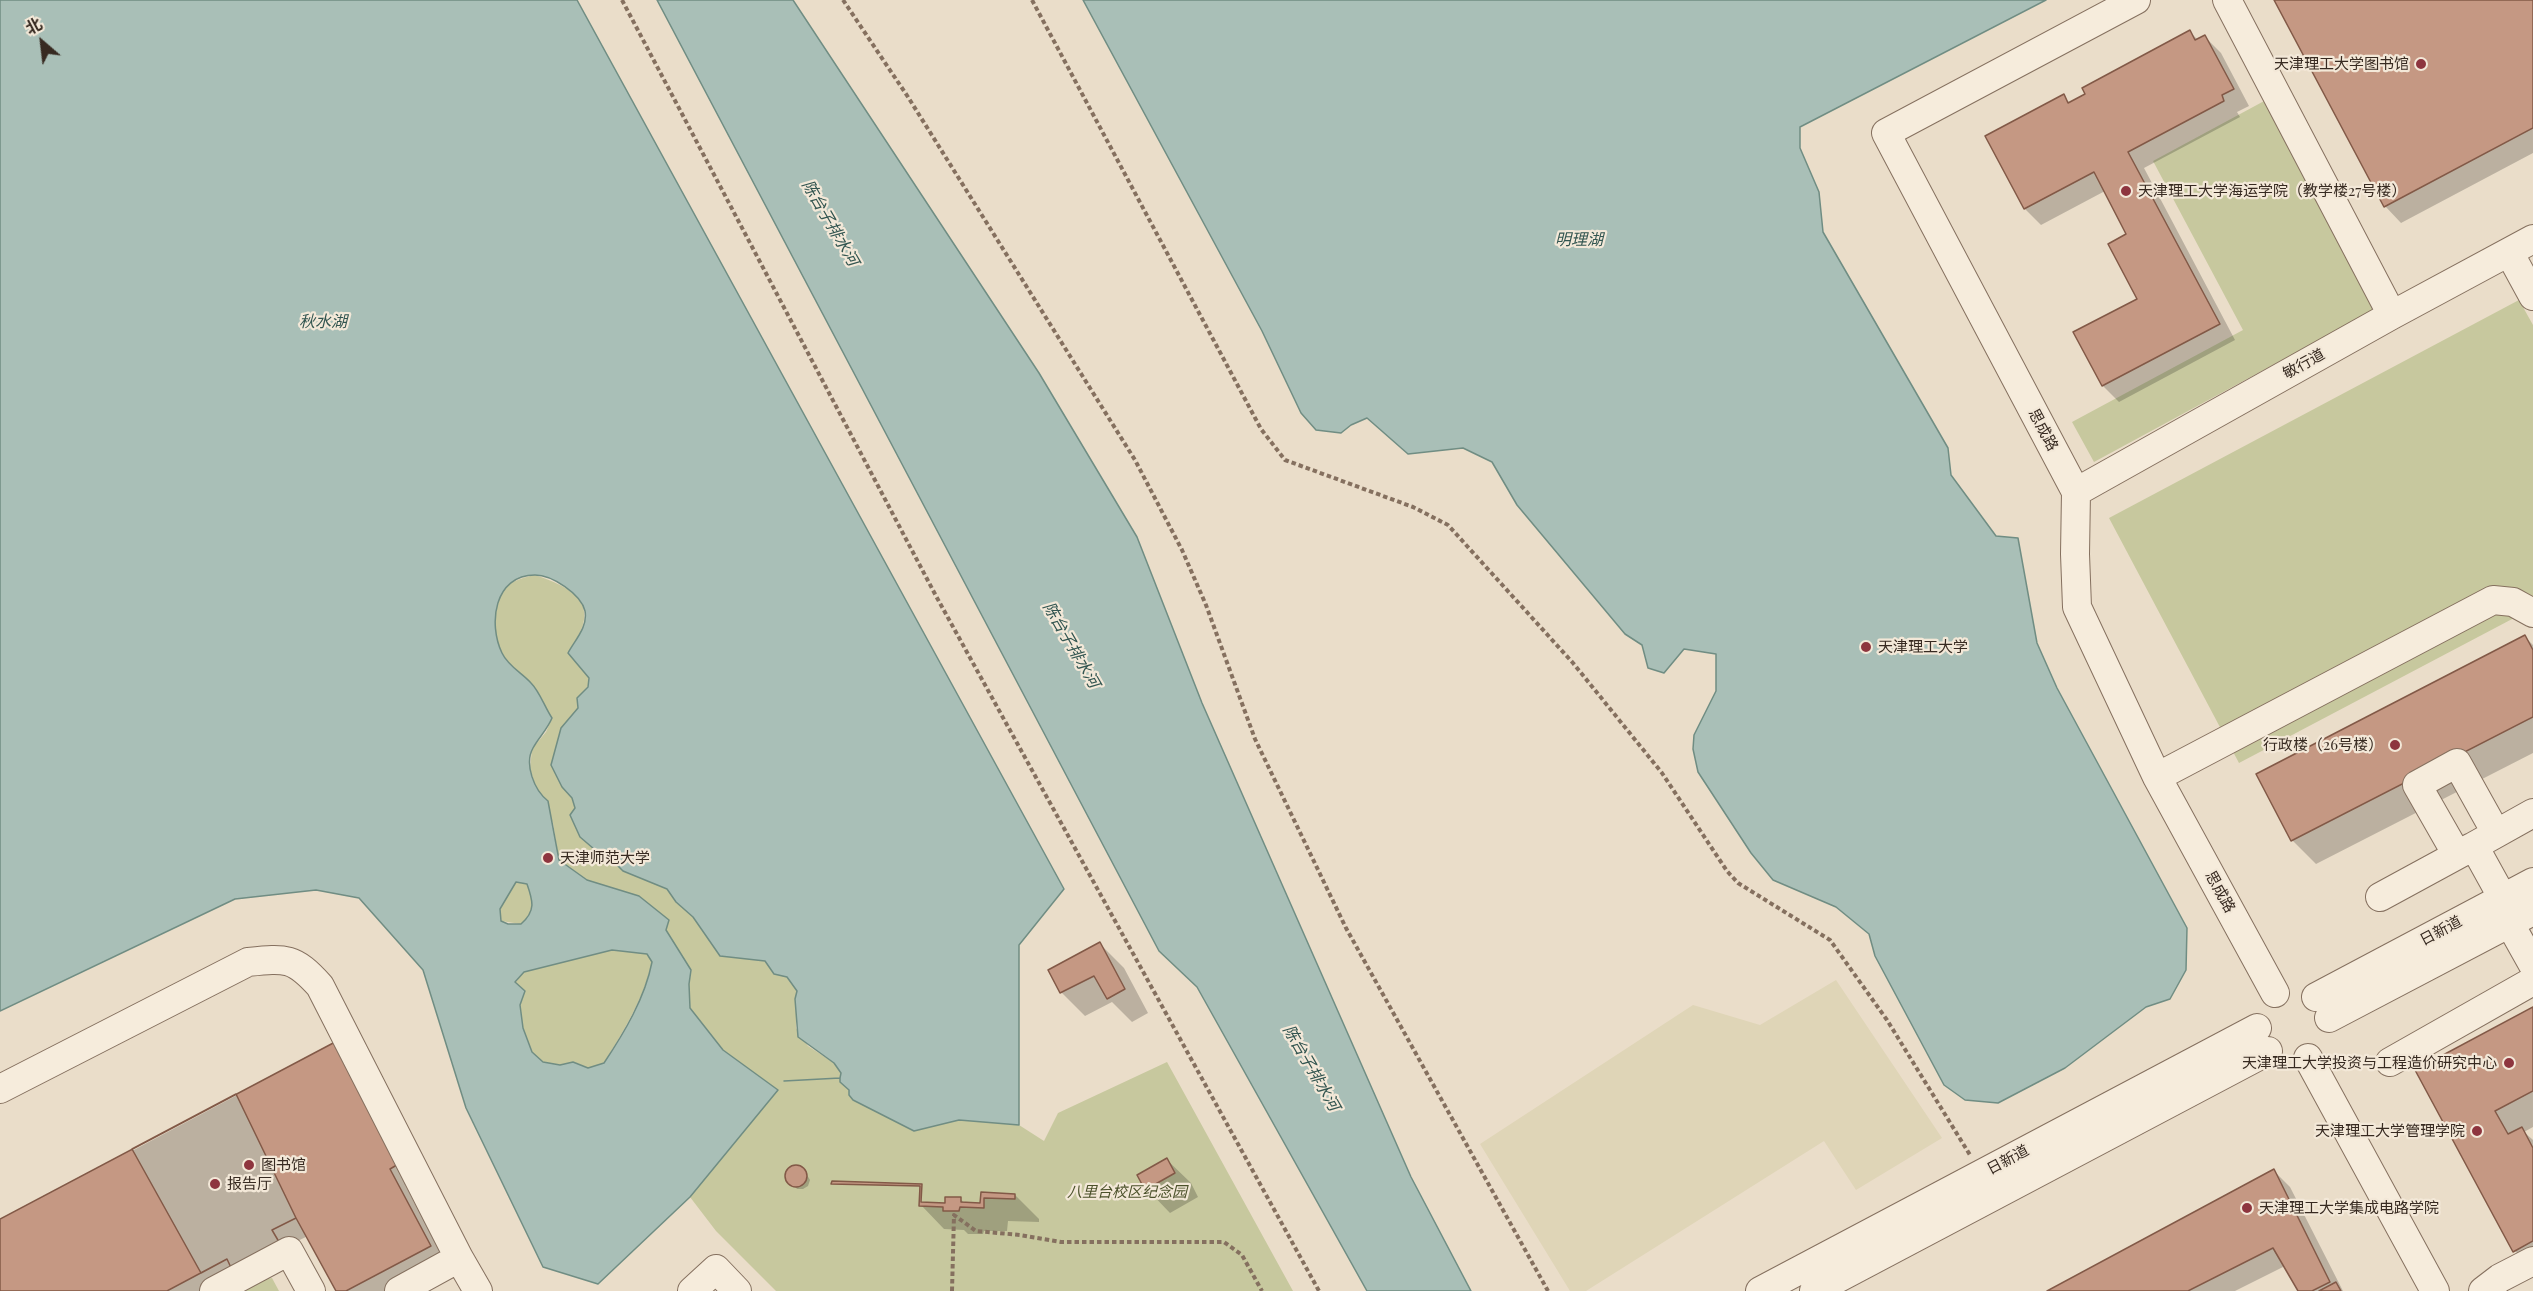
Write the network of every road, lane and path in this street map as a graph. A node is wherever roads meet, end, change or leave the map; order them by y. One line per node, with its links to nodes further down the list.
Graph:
1 (622, 0): 37 (path)
2 (843, 0): 38 (path)
3 (1032, 0): 25 (path)
4 (2136, 0): 9 (street, 思成路)
5 (2227, 0): 8 (street)
6 (2521, 245): 7 (street); 8 (street, 敏行道)
7 (2533, 296)
8 (2392, 315): 9 (street, 敏行道)
9 (2076, 492): 11 (street, 思成路)
10 (2533, 613): 11 (street)
11 (2157, 777): 19 (street, 思成路)
12 (2533, 813): 13 (street)
13 (2476, 845): 15 (street); 16 (street)
14 (2533, 882): 16 (street, 日新道)
15 (2380, 897)
16 (2515, 913): 17 (street); 20 (street, 日新道)
17 (2533, 965)
18 (2533, 981): 23 (street)
19 (2276, 993): 20 (street); 21 (street)
20 (2323, 1007): 22 (street)
21 (2263, 1040): 22 (street); 25 (street, 日新道); 40 (street, 日新道)
22 (2308, 1058): 41 (street)
23 (2390, 1062)
24 (0, 1089): 26 (street)
25 (1982, 1173): 39 (street, 日新道)
26 (459, 1258): 31 (street); 32 (street)
27 (2533, 1261): 28 (street)
28 (2497, 1287)
29 (214, 1291): 30 (street)
30 (311, 1291)
31 (399, 1291)
32 (478, 1291)
33 (692, 1291): 34 (street)
34 (737, 1291)
35 (952, 1291): 36 (path)
36 (1262, 1291)
37 (1319, 1291)
38 (1548, 1291)
39 (1760, 1291)
40 (1814, 1291)
41 (2434, 1291)

